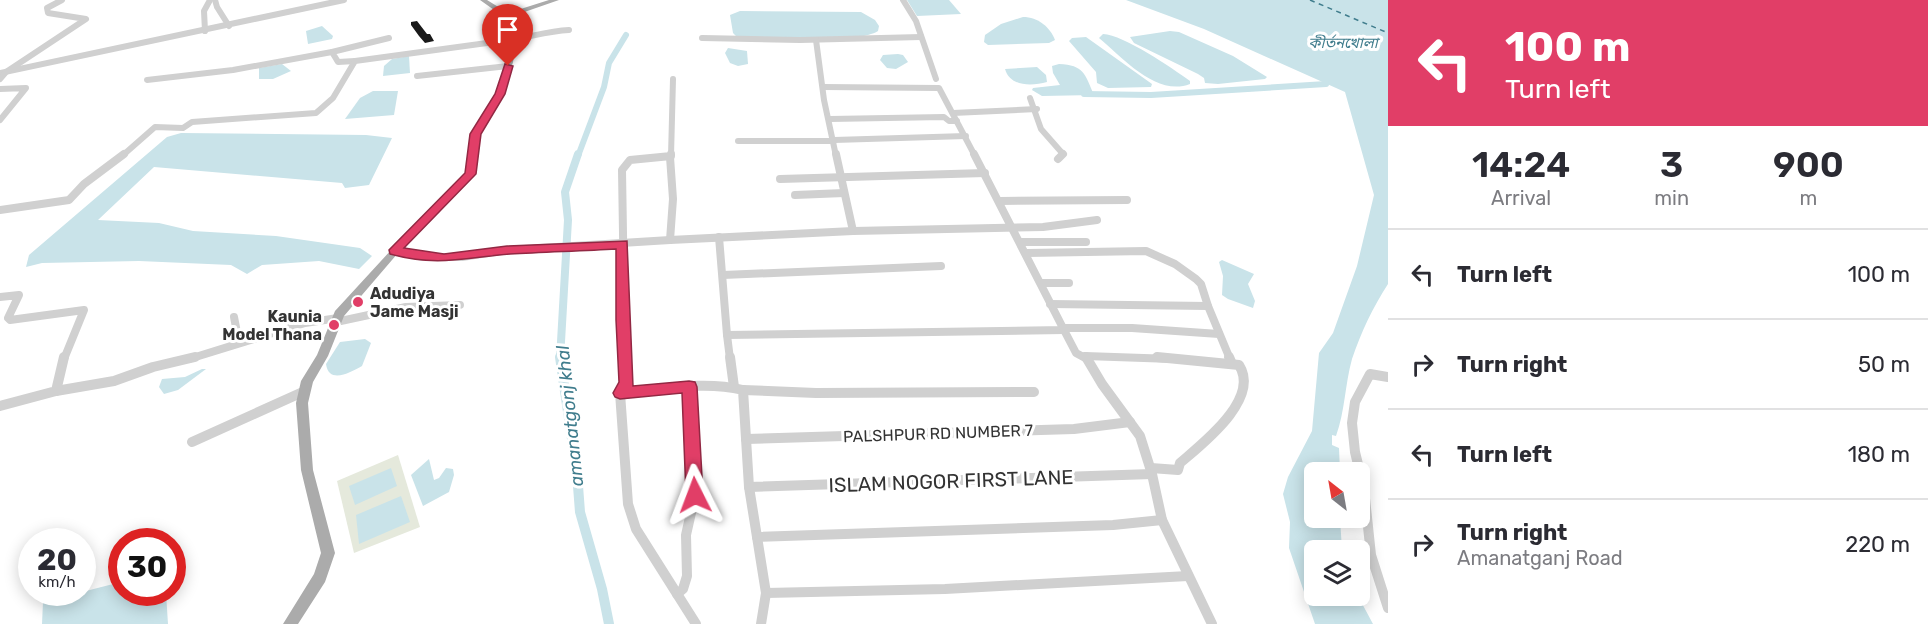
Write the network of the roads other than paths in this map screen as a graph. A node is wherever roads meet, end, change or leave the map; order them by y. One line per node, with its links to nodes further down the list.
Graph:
1 (62, 0): 21 (street)
2 (212, 0): 10 (street); 12 (street)
3 (298, 0): 8 (street)
4 (344, 0): 8 (street)
5 (483, 0): 9 (main road)
6 (556, 0): 9 (main road)
7 (903, 0): 13 (street)
8 (302, 10): 10 (street)
9 (506, 16): 16 (main road)
10 (229, 26): 12 (street)
11 (569, 30): 16 (street)
12 (205, 31): 21 (street)
13 (921, 37): 17 (street); 24 (street)
14 (389, 38): 18 (street)
15 (702, 38): 17 (street)
16 (510, 40): 19 (street); 20 (main road)
17 (816, 40): 27 (street)
18 (332, 52): 19 (street); 25 (street)
19 (355, 61): 47 (street)
20 (508, 66): 22 (street); 56 (main road)
21 (3, 73): 23 (street)
22 (417, 76)
23 (0, 79)
24 (936, 79)
25 (147, 80)
26 (673, 80): 38 (street)
27 (823, 87): 31 (street); 32 (street)
28 (0, 89): 33 (street)
29 (1030, 98): 30 (street)
30 (1037, 109): 31 (street); 39 (street)
31 (953, 113): 34 (street)
32 (830, 119): 34 (street); 36 (street)
33 (0, 120)
34 (957, 121): 35 (street)
35 (966, 136): 36 (street); 40 (street)
36 (834, 140): 37 (street); 41 (street)
37 (738, 141)
38 (670, 157): 52 (street); 55 (street)
39 (1058, 159)
40 (985, 173): 41 (street); 46 (street)
41 (841, 176): 42 (street); 43 (street)
42 (780, 179)
43 (844, 193): 44 (street); 50 (street)
44 (795, 195)
45 (1126, 200): 46 (street)
46 (1000, 201): 49 (street)
47 (0, 210)
48 (1097, 220): 49 (street)
49 (1014, 227): 50 (street); 53 (street)
50 (853, 231): 51 (street)
51 (719, 237): 52 (street); 59 (street)
52 (670, 240): 55 (street)
53 (1021, 242): 54 (street); 57 (street)
54 (1086, 242)
55 (622, 244): 56 (street); 80 (street)
56 (395, 250): 67 (main road)
57 (1027, 253): 60 (street); 65 (street)
58 (941, 266): 59 (street)
59 (723, 275): 70 (street)
60 (1042, 283): 61 (street); 63 (street)
61 (1069, 283)
62 (0, 297): 77 (street)
63 (1050, 304): 65 (street); 68 (street)
64 (460, 305): 67 (street)
65 (1208, 306): 69 (street)
66 (234, 317): 71 (street)
67 (337, 320): 71 (street); 78 (main road)
68 (1063, 329): 69 (street); 70 (street); 72 (street)
69 (1219, 334): 73 (street)
70 (727, 335): 76 (street)
71 (239, 343): 77 (street)
72 (1085, 356): 73 (street); 82 (street)
73 (1232, 364): 85 (street, ISLAM NOGOR FIRST LANE)
74 (1388, 377): 92 (street)
75 (689, 387): 76 (street); 80 (street); 91 (street)
76 (739, 388): 79 (street); 83 (street)
77 (56, 391): 81 (street)
78 (305, 391): 84 (street); 93 (main road)
79 (1034, 392)
80 (620, 393): 91 (street)
81 (0, 406)
82 (1130, 422): 83 (street, PALSHPUR RD NUMBER 7); 85 (street)
83 (746, 439): 86 (street)
84 (192, 442)
85 (1152, 471): 86 (street, ISLAM NOGOR FIRST LANE); 87 (street)
86 (749, 487): 88 (street)
87 (1162, 520): 88 (street); 89 (street)
88 (757, 537): 90 (street)
89 (1188, 576): 90 (street); 96 (street)
90 (766, 593): 95 (street)
91 (677, 594): 94 (street)
92 (1388, 608)
93 (290, 624)
94 (696, 624)
95 (761, 624)
96 (1212, 624)

